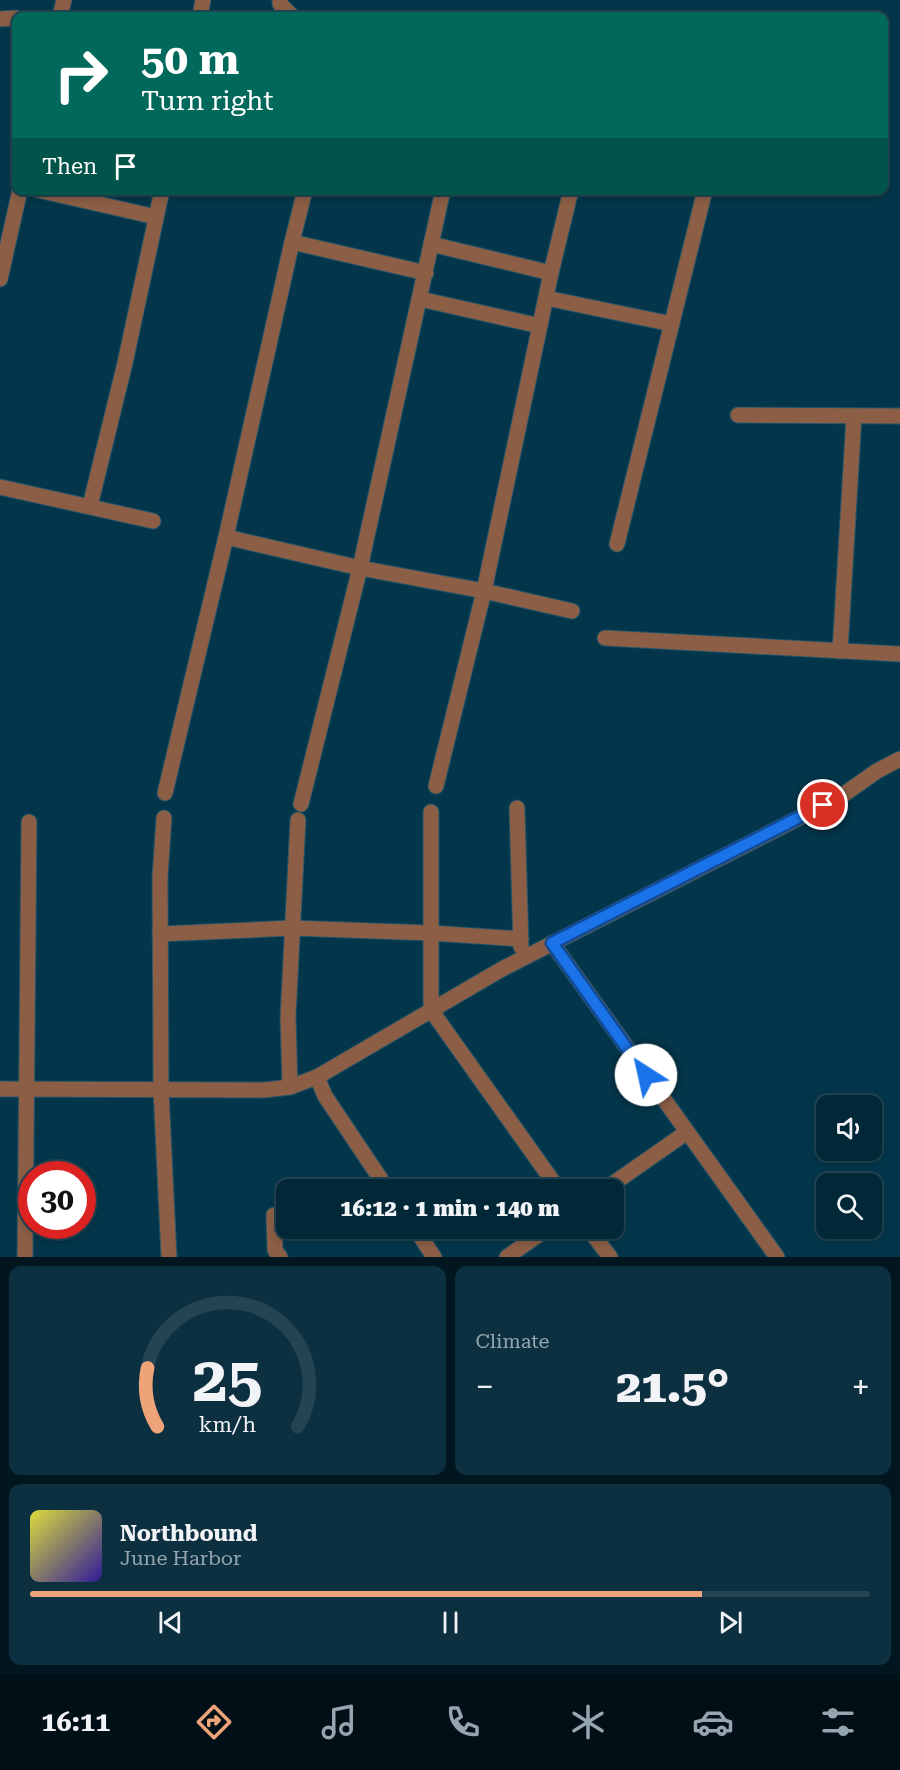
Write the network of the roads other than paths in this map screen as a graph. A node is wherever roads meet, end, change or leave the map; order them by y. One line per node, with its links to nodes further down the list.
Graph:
1 (280, 0): 2 (street)
2 (288, 12)
3 (19, 195): 15 (street)
4 (60, 195): 10 (street)
5 (161, 195): 10 (street)
6 (304, 195): 11 (street)
7 (442, 195): 12 (street)
8 (570, 195): 14 (street)
9 (704, 195): 18 (street)
10 (156, 217): 24 (street)
11 (292, 242): 13 (street); 26 (street)
12 (431, 243): 13 (street); 14 (street)
13 (426, 273): 17 (street)
14 (551, 273): 16 (street)
15 (0, 279)
16 (546, 298): 18 (street); 19 (street)
17 (420, 299): 19 (street); 28 (street)
18 (672, 324): 27 (street)
19 (540, 326): 29 (street)
20 (738, 414): 21 (street)
21 (854, 416): 22 (street); 32 (street)
22 (900, 416)
23 (0, 487): 24 (street)
24 (90, 506): 25 (street)
25 (153, 521)
26 (226, 537): 28 (street); 36 (street)
27 (617, 544)
28 (360, 568): 29 (street); 37 (street)
29 (484, 591): 30 (street); 35 (street)
30 (572, 611)
31 (605, 638): 32 (street)
32 (840, 651): 33 (street)
33 (900, 654)
34 (900, 759): 47 (street)
35 (436, 786)
36 (165, 794)
37 (301, 804)
38 (517, 808): 46 (street)
39 (431, 812): 44 (street)
40 (164, 818): 45 (street)
41 (298, 820): 43 (street)
42 (29, 822): 53 (street)
43 (292, 928): 44 (street); 45 (street); 51 (street)
44 (431, 933): 46 (street); 49 (street)
45 (160, 934): 54 (street)
46 (521, 939): 48 (street)
47 (552, 943): 48 (street); 55 (street)
48 (521, 959): 49 (street)
49 (431, 1010): 50 (street); 57 (street)
50 (317, 1077): 51 (street); 56 (street)
51 (290, 1087): 54 (street)
52 (0, 1089): 53 (street)
53 (26, 1089): 54 (street); 63 (street)
54 (161, 1090): 64 (street)
55 (687, 1132): 58 (street); 69 (street)
56 (381, 1179)
57 (551, 1179)
58 (620, 1179)
59 (274, 1215): 65 (street)
60 (422, 1239): 66 (street)
61 (532, 1239): 67 (street)
62 (596, 1239): 68 (street)
63 (25, 1257)
64 (169, 1257)
65 (280, 1257)
66 (434, 1257)
67 (507, 1257)
68 (610, 1257)
69 (777, 1257)

